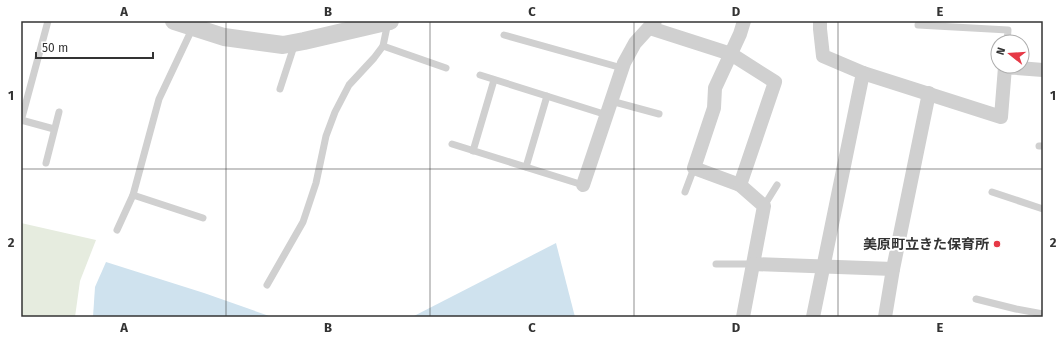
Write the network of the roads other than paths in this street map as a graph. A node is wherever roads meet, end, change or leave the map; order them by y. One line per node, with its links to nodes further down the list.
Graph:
1 (48, 21): 29 (lane)
2 (174, 21): 8 (street)
3 (389, 21): 11 (street); 12 (lane)
4 (744, 21): 13 (street)
5 (820, 21): 18 (street)
6 (653, 24): 13 (street); 15 (street)
7 (918, 25): 9 (lane)
8 (193, 27): 11 (street); 41 (lane)
9 (1008, 34)
10 (504, 35): 15 (lane)
11 (295, 43): 22 (lane)
12 (383, 46): 14 (lane); 50 (lane)
13 (731, 54): 35 (street); 37 (street)
14 (446, 68)
15 (622, 68): 25 (street)
16 (1030, 69): 17 (street)
17 (1043, 70)
18 (863, 73): 23 (street); 48 (street)
19 (1004, 74): 23 (street)
20 (480, 76): 21 (lane)
21 (494, 80): 24 (lane); 32 (lane)
22 (280, 89)
23 (929, 93): 49 (street)
24 (547, 96): 28 (lane); 34 (lane)
25 (611, 101): 27 (lane); 28 (street)
26 (59, 112): 30 (lane)
27 (659, 114)
28 (607, 115): 36 (street)
29 (21, 120): 30 (lane)
30 (54, 129): 33 (lane)
31 (452, 144): 32 (lane)
32 (473, 151): 34 (lane)
33 (46, 163)
34 (526, 167): 36 (lane)
35 (694, 168): 37 (street); 39 (lane)
36 (583, 185)
37 (740, 185): 42 (street)
38 (777, 185): 42 (lane)
39 (685, 192)
40 (992, 192): 43 (lane)
41 (133, 195): 44 (lane); 45 (lane)
42 (764, 206): 47 (street)
43 (1043, 209)
44 (203, 218)
45 (117, 230)
46 (716, 264): 47 (lane)
47 (753, 264): 48 (street); 54 (street)
48 (824, 266): 49 (street); 55 (street)
49 (893, 269): 56 (street)
50 (267, 285)
51 (976, 299): 52 (lane)
52 (1016, 308): 53 (lane); 57 (lane)
53 (1043, 314)
54 (744, 317)
55 (813, 317)
56 (885, 317)
57 (1014, 317)

